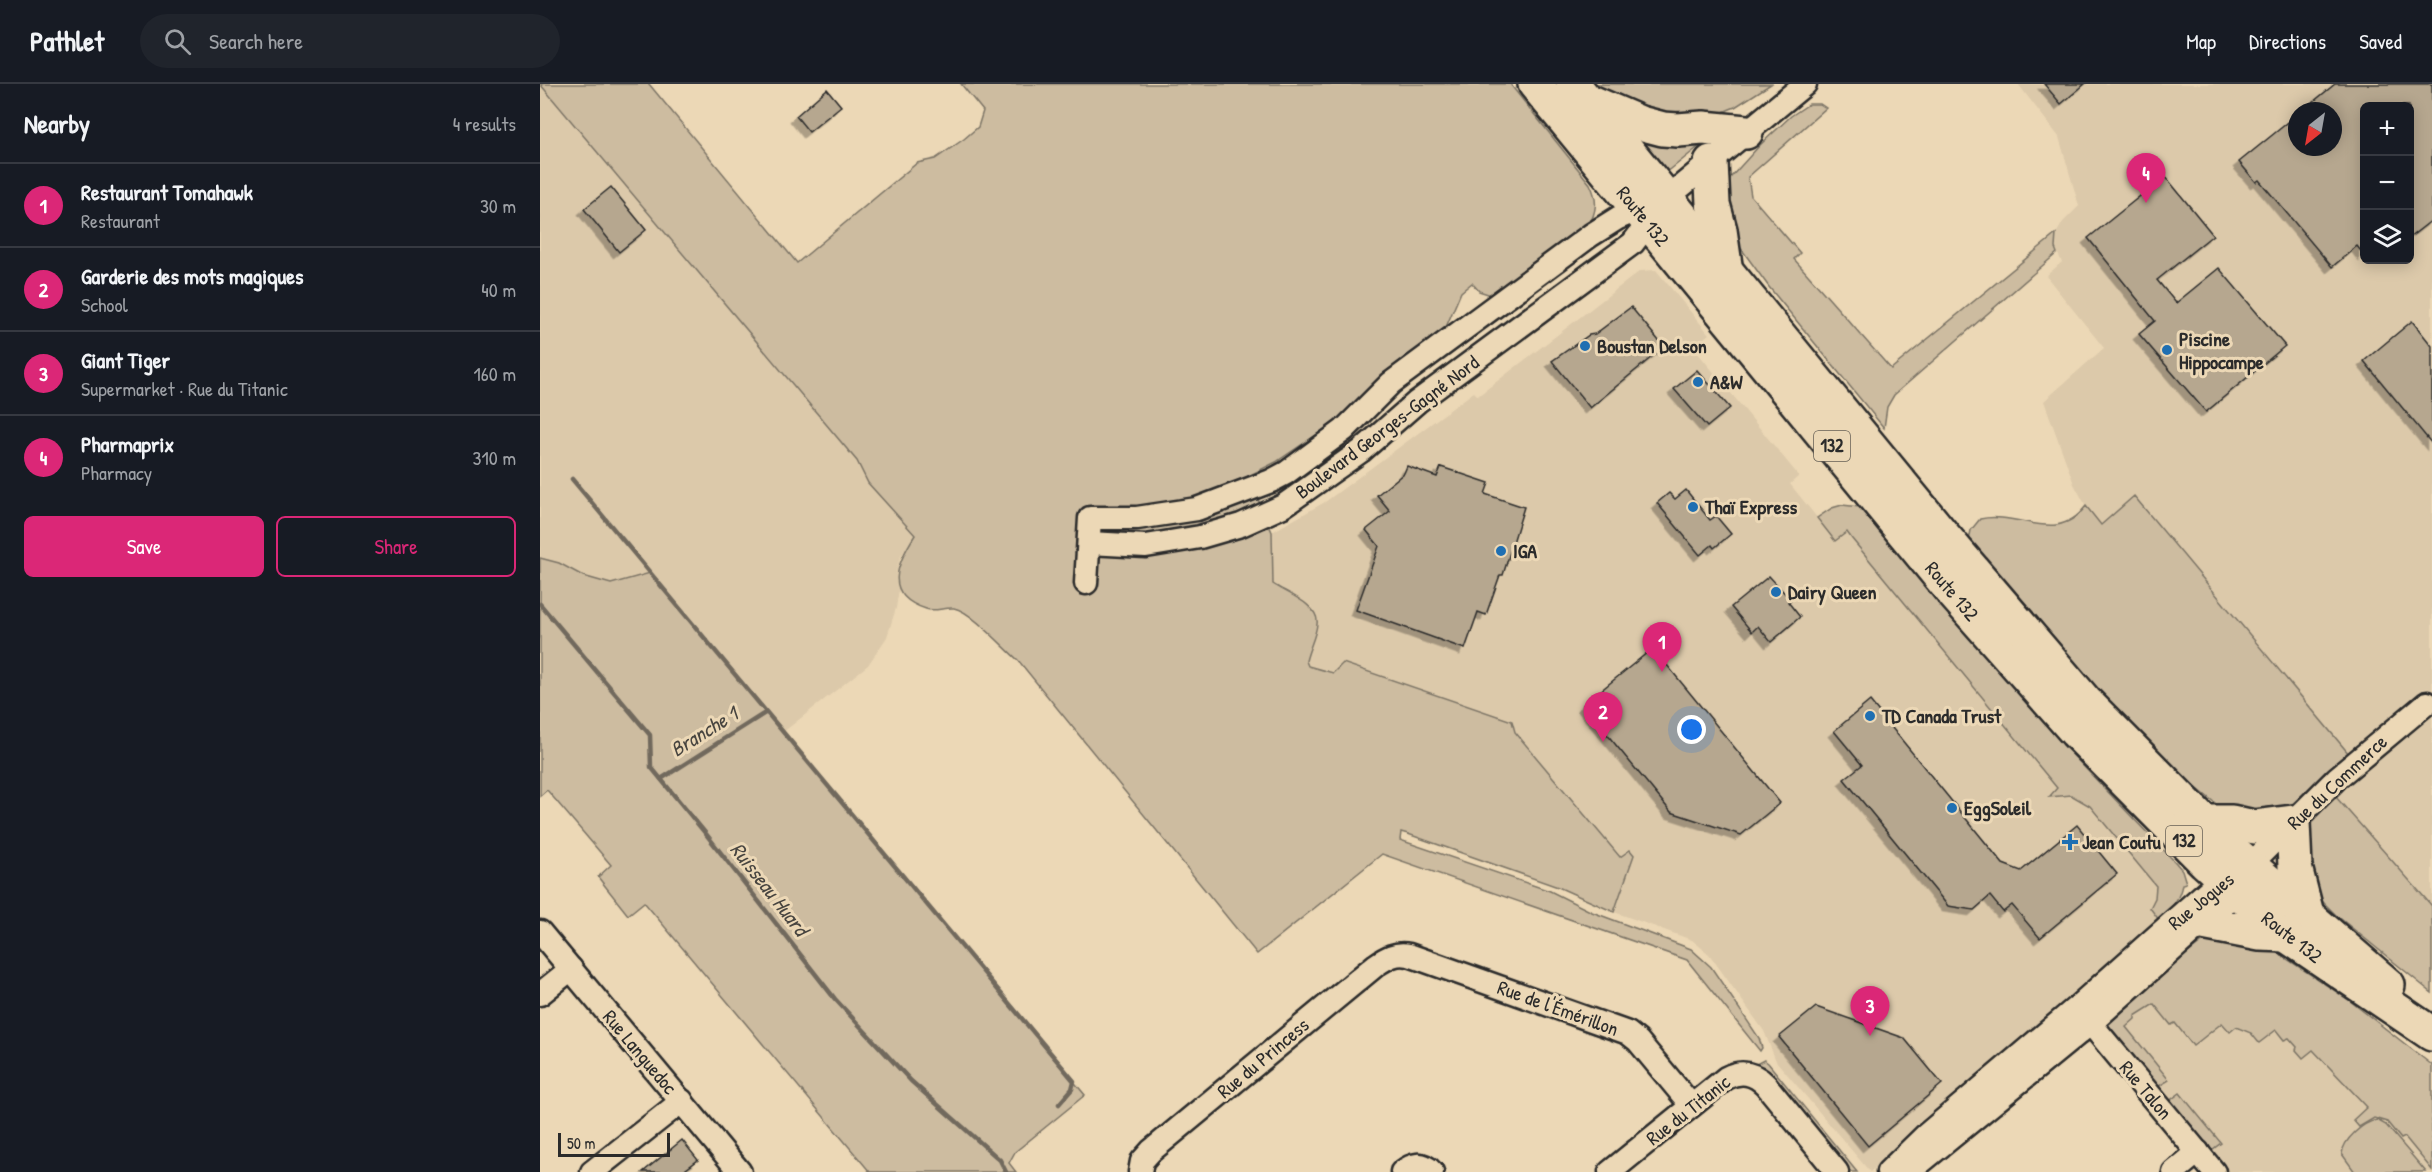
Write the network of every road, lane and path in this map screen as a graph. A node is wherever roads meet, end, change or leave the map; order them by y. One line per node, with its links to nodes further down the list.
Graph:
1 (1535, 84): 7 (highway, Route 132 / 132)
2 (1804, 84): 4 (street)
3 (1580, 92): 4 (highway); 6 (highway, Route 132 / 132)
4 (1746, 132): 5 (street)
5 (1711, 162): 6 (street); 8 (highway)
6 (1667, 198): 7 (street); 8 (highway, Route 132 / 132)
7 (1643, 217): 9 (street, Boulevard Georges-Gagné Nord); 9 (street, Boulevard Georges-Gagné Nord); 14 (highway, Route 132 / 132)
8 (1725, 267): 12 (highway, Route 132 / 132)
9 (1089, 543): 10 (street)
10 (1086, 583)
11 (2427, 703): 13 (street, Rue du Commerce)
12 (2204, 822): 13 (highway); 14 (highway, Route 132 / 132)
13 (2293, 822): 14 (street, Rue du Commerce); 16 (highway)
14 (2236, 878): 15 (street, Rue Jogues); 16 (highway, Route 132 / 132); 21 (street, Rue Jogues)
15 (2203, 923): 16 (highway); 21 (street, Rue Jogues)
16 (2296, 925): 22 (highway, Route 132 / 132); 23 (highway, Route 132 / 132)
17 (540, 932): 19 (street, Rue Languedoc)
18 (1397, 955): 25 (street, Rue de l'Émérillon); 29 (street, Rue du Princess)
19 (571, 969): 20 (street); 24 (street, Rue Languedoc)
20 (540, 994)
21 (2084, 1015): 26 (street, Rue Talon); 34 (street, Rue Jogues); 35 (street, Rue Jogues)
22 (2432, 1029)
23 (2432, 1034)
24 (682, 1101): 27 (street); 28 (street, Rue Languedoc)
25 (1691, 1105): 32 (street, Rue du Titanic); 33 (street, Rue du Titanic)
26 (2198, 1152): 36 (street); 37 (street, Rue Talon)
27 (592, 1172)
28 (740, 1172)
29 (1140, 1172)
30 (1402, 1172): 31 (street)
31 (1432, 1172)
32 (1610, 1172)
33 (1837, 1172)
34 (1888, 1172)
35 (1910, 1172)
36 (2174, 1172)
37 (2214, 1172)

